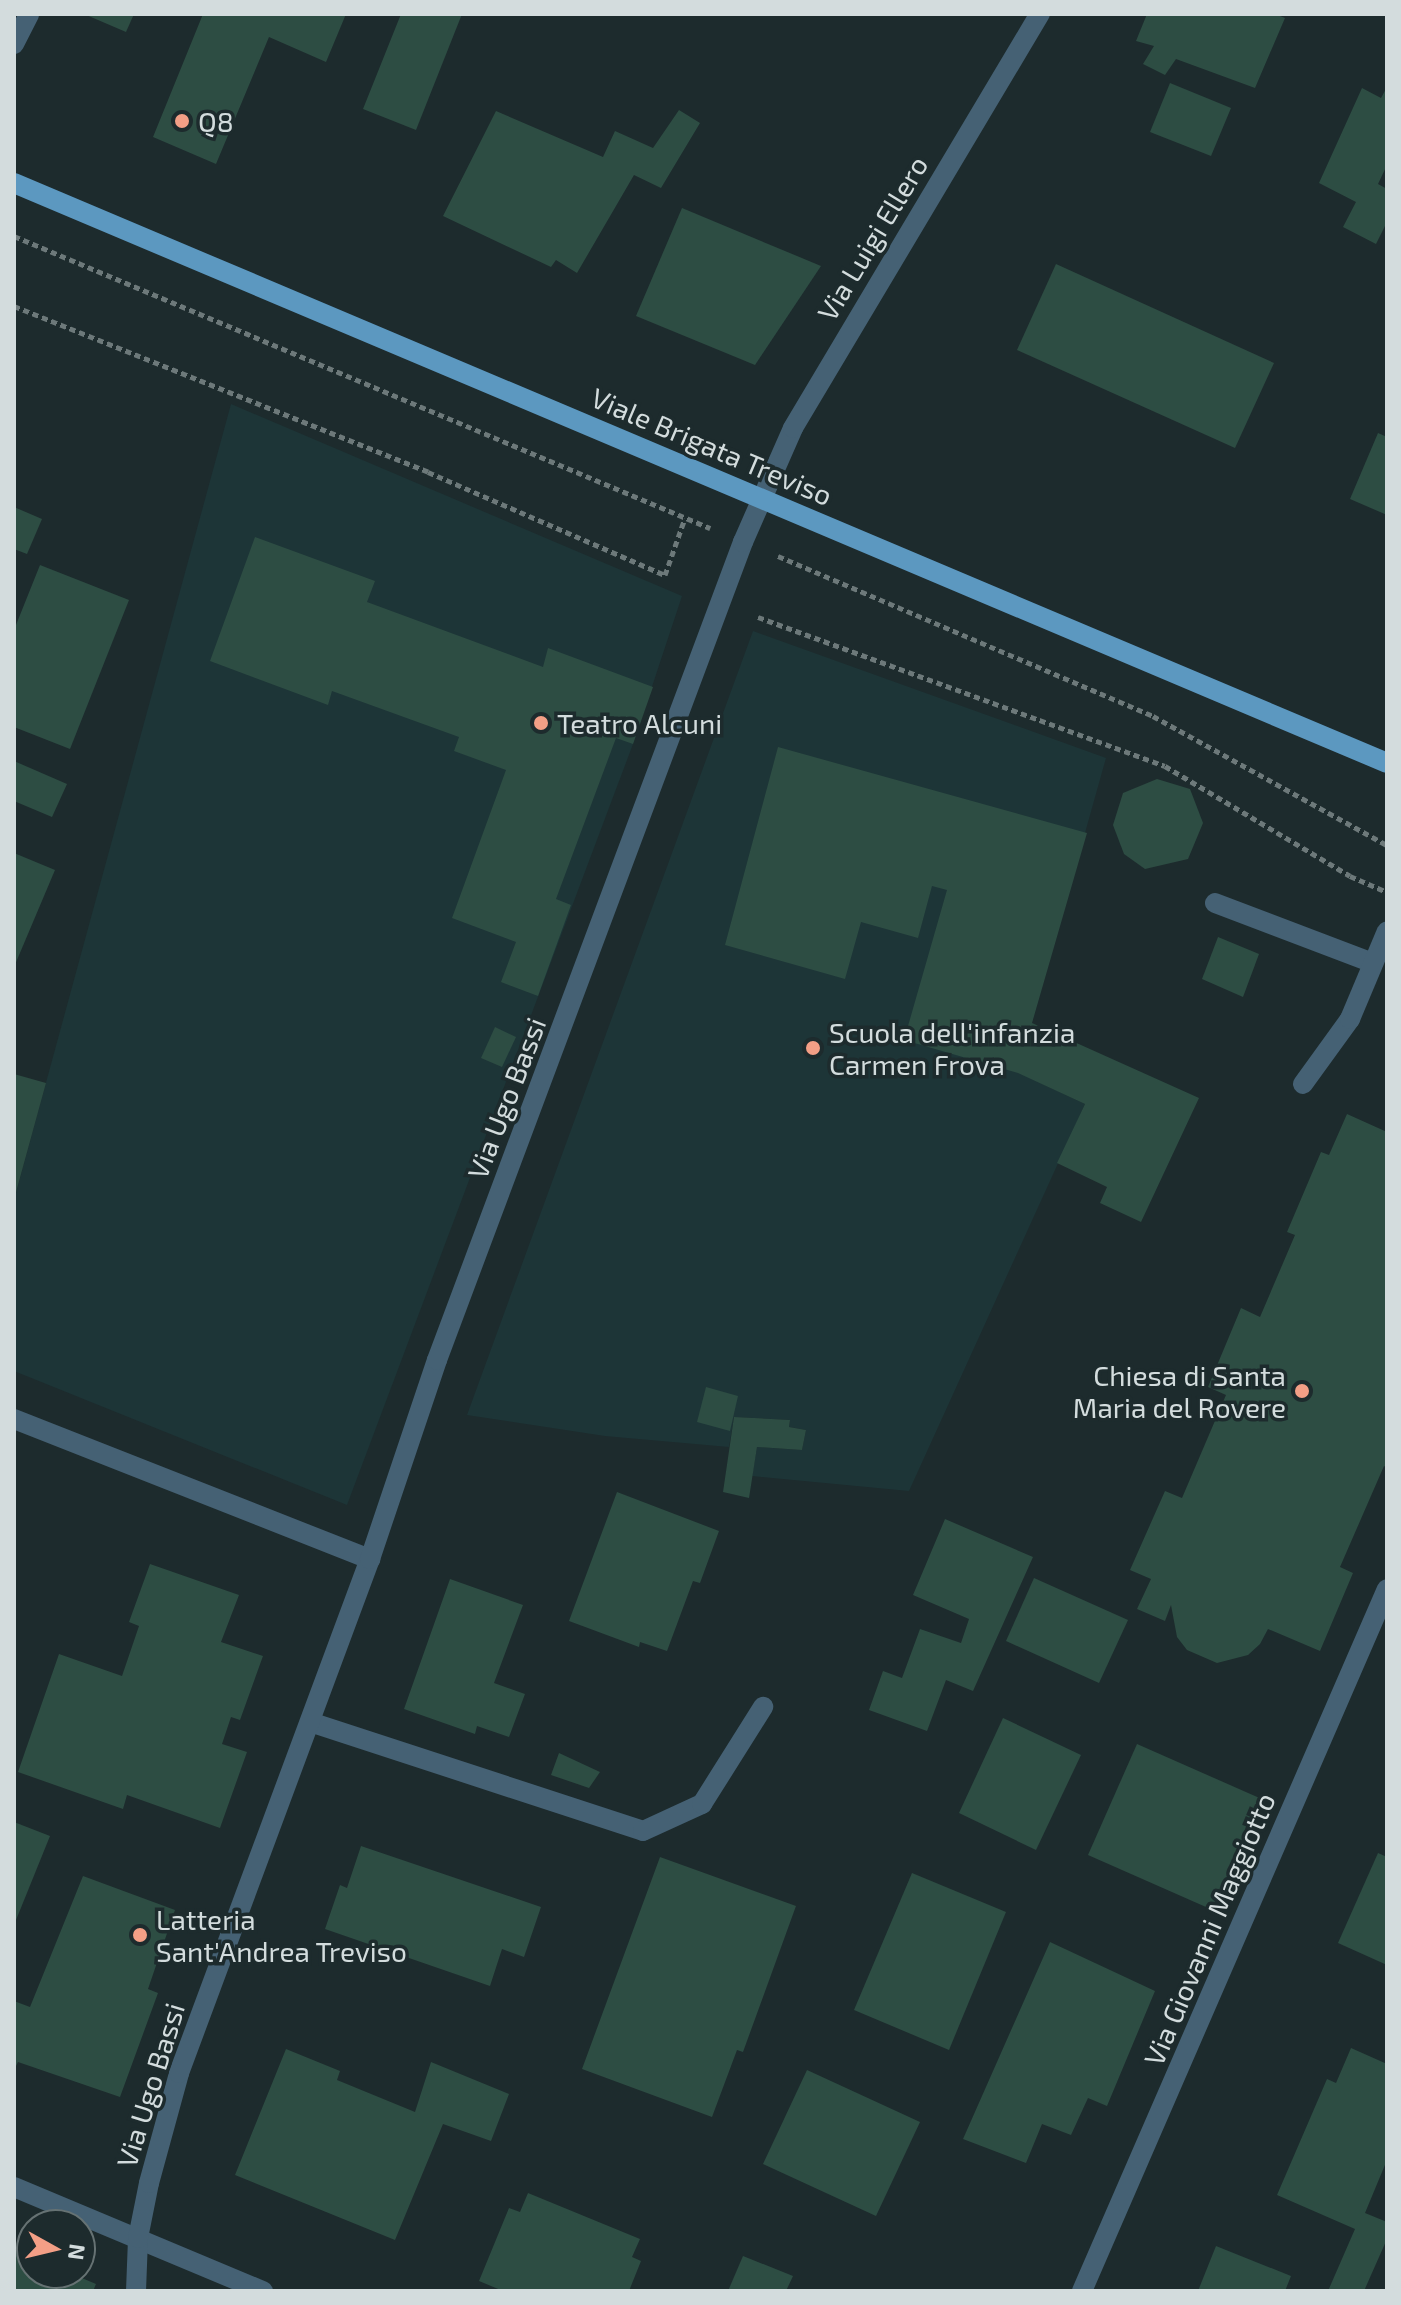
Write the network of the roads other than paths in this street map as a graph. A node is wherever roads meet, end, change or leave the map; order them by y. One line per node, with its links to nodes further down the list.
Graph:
1 (29, 14): 3 (street)
2 (1040, 14): 5 (street, Via Luigi Ellero)
3 (14, 44)
4 (14, 183): 5 (main road, Viale Brigata Treviso)
5 (762, 497): 6 (main road, Viale Brigata Treviso); 12 (street, Via Ugo Bassi)
6 (1387, 763)
7 (1215, 903): 9 (street)
8 (1387, 931): 9 (street)
9 (1373, 963): 10 (street)
10 (1303, 1084)
11 (14, 1419): 12 (street)
12 (370, 1559): 15 (street, Via Ugo Bassi)
13 (1387, 1589): 20 (street, Via Giovanni Maggiotto)
14 (763, 1707): 15 (street)
15 (310, 1722): 17 (street, Via Ugo Bassi)
16 (14, 2187): 17 (street)
17 (138, 2238): 18 (street, Via Ugo Bassi); 19 (street)
18 (136, 2291)
19 (263, 2291)
20 (1082, 2291)

